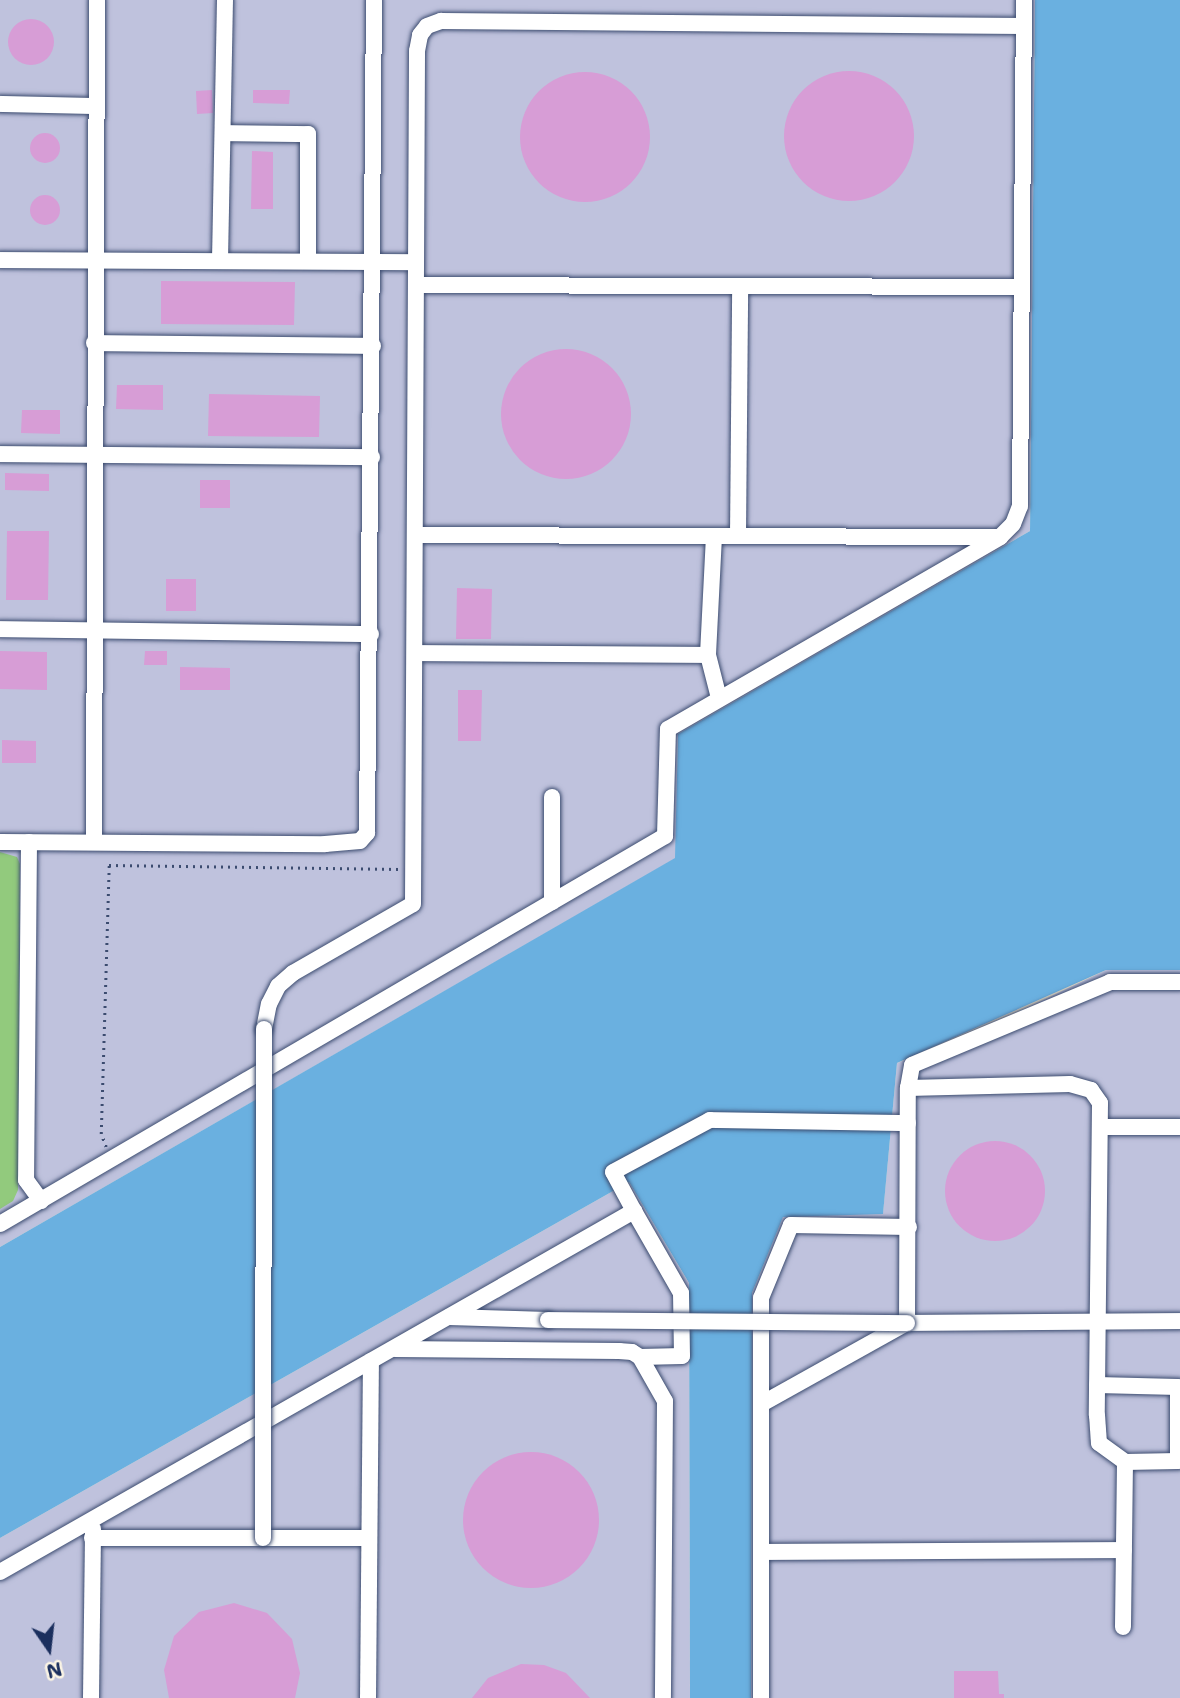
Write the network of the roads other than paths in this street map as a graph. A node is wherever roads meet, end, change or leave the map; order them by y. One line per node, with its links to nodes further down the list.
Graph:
1 (97, 0): 7 (street)
2 (225, 0): 8 (street)
3 (374, 0): 13 (street)
4 (1024, 0): 5 (street)
5 (1024, 26): 14 (street); 17 (street)
6 (0, 104): 7 (street)
7 (96, 106): 10 (street)
8 (223, 133): 11 (street); 12 (street)
9 (0, 260): 10 (street)
10 (94, 260): 11 (street); 18 (street)
11 (220, 260): 12 (street)
12 (308, 261): 13 (street)
13 (374, 262): 14 (street); 19 (street)
14 (416, 262): 15 (street)
15 (416, 285): 16 (street); 23 (street)
16 (740, 286): 17 (street); 25 (street)
17 (1021, 287): 26 (street)
18 (94, 344): 19 (street); 21 (street)
19 (373, 346): 22 (street)
20 (0, 454): 21 (street)
21 (95, 454): 22 (street); 28 (street)
22 (372, 457): 29 (street)
23 (415, 535): 24 (street); 30 (street)
24 (714, 536): 25 (street); 31 (street)
25 (738, 536): 26 (street)
26 (1000, 537): 32 (street)
27 (0, 629): 28 (street)
28 (94, 631): 29 (street); 34 (street)
29 (371, 634): 34 (street)
30 (415, 653): 31 (street); 59 (street, bridge)
31 (708, 655): 32 (street)
32 (719, 698): 37 (street)
33 (552, 797): 37 (street)
34 (94, 841): 36 (street)
35 (0, 842): 36 (street)
36 (29, 842): 43 (street)
37 (552, 902): 43 (street)
38 (1180, 982): 39 (street)
39 (908, 1088): 40 (street); 41 (street)
40 (908, 1123): 44 (street); 46 (street)
41 (1102, 1127): 42 (street); 48 (street)
42 (1180, 1127)
43 (41, 1201): 45 (street)
44 (634, 1211): 47 (street); 52 (street)
45 (0, 1224)
46 (909, 1227): 50 (street); 55 (street)
47 (446, 1317): 50 (street, bridge); 51 (street)
48 (1098, 1321): 49 (street); 50 (street); 54 (street)
49 (1180, 1321)
50 (907, 1323): 55 (street)
51 (393, 1349): 52 (street); 53 (street)
52 (640, 1357): 67 (street)
53 (371, 1361): 57 (street); 60 (street)
54 (1097, 1385): 56 (street); 56 (street)
55 (763, 1404): 62 (street)
56 (1125, 1462): 61 (street)
57 (93, 1521): 58 (street); 63 (street)
58 (92, 1538): 59 (street); 65 (street)
59 (263, 1538): 60 (street)
60 (368, 1538): 66 (street)
61 (1124, 1550): 62 (street); 64 (street)
62 (762, 1552): 68 (street)
63 (0, 1572)
64 (1123, 1627)
65 (91, 1698)
66 (368, 1698)
67 (663, 1698)
68 (761, 1698)

